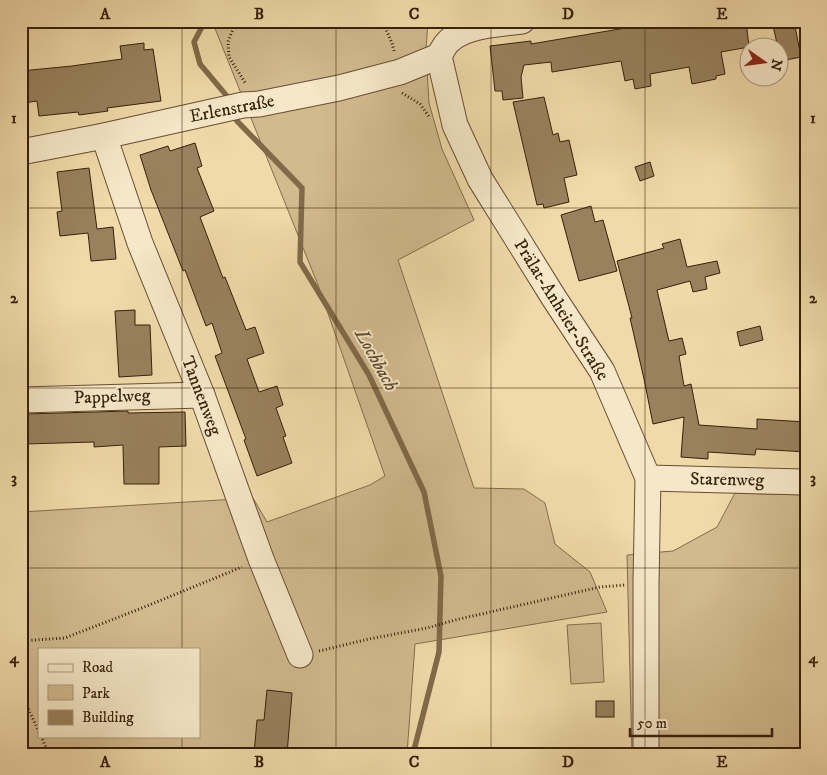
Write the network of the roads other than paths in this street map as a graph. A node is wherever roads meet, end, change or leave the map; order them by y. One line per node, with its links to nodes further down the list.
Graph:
1 (522, 21): 2 (street)
2 (458, 27): 3 (street)
3 (439, 56): 4 (street, Erlenstraße); 8 (street, Prälat-Anheier-Straße)
4 (104, 136): 5 (street, Erlenstraße); 6 (street, Tannenweg)
5 (21, 152)
6 (202, 395): 7 (street, Pappelweg); 10 (street, Tannenweg)
7 (21, 400)
8 (648, 478): 9 (street, Starenweg); 11 (street, Prälat-Anheier-Straße)
9 (806, 482)
10 (300, 655)
11 (646, 754)

